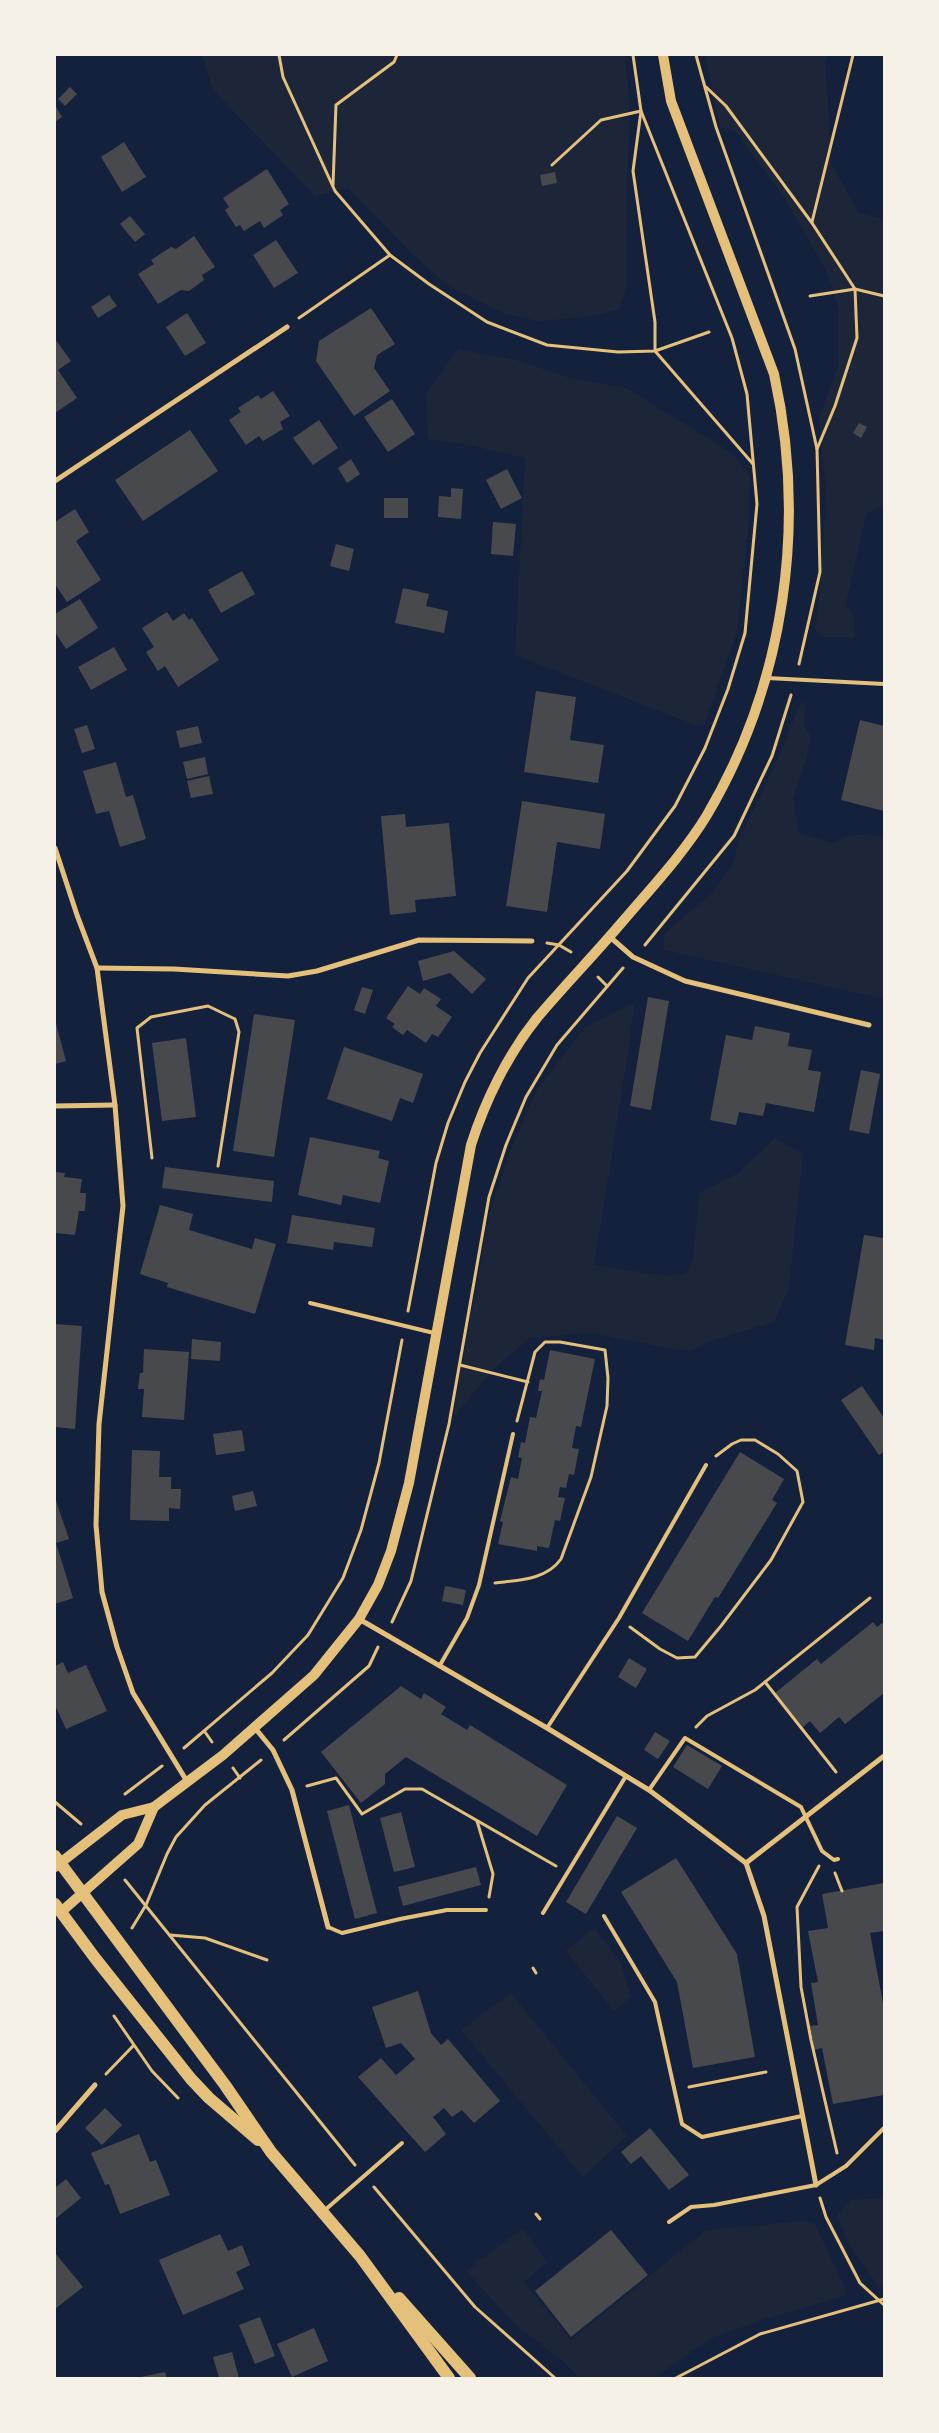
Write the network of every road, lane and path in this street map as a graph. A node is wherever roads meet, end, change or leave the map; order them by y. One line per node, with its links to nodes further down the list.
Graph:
1 (279, 55): 7 (path)
2 (397, 55): 7 (path)
3 (663, 55): 19 (main road)
4 (853, 55): 8 (path)
5 (706, 87): 8 (path)
6 (552, 165): 15 (path)
7 (333, 187): 9 (path)
8 (812, 223): 10 (path)
9 (390, 256): 13 (path); 15 (path)
10 (855, 289): 11 (path); 12 (path); 16 (path)
11 (810, 296)
12 (884, 296)
13 (287, 327): 18 (street)
14 (709, 332): 15 (path)
15 (655, 351): 17 (path)
16 (817, 449)
17 (753, 464)
18 (55, 481)
19 (767, 678): 20 (lane); 22 (main road)
20 (884, 684)
21 (55, 848): 24 (street)
22 (610, 937): 25 (street); 31 (main road)
23 (532, 941): 24 (street)
24 (97, 968): 26 (street)
25 (870, 1025)
26 (115, 1105): 27 (street); 46 (street)
27 (55, 1106)
28 (152, 1158): 29 (path)
29 (218, 1166)
30 (310, 1303): 31 (lane)
31 (437, 1333): 39 (main road)
32 (460, 1365): 33 (path)
33 (528, 1382): 34 (path); 36 (path)
34 (513, 1434): 36 (lane)
35 (706, 1465): 38 (lane); 38 (path)
36 (479, 1585): 40 (lane)
37 (870, 1598): 41 (path)
38 (619, 1618): 43 (lane)
39 (359, 1619): 40 (street); 42 (main road)
40 (440, 1665): 43 (street)
41 (764, 1682): 44 (path); 47 (path)
42 (255, 1728): 49 (main road); 50 (street)
43 (548, 1728): 48 (street)
44 (685, 1738): 51 (lane); 54 (lane)
45 (884, 1756): 54 (street)
46 (171, 1759): 49 (street); 52 (path)
47 (836, 1772)
48 (626, 1776): 51 (street); 62 (lane)
49 (188, 1783): 53 (main road)
50 (292, 1790): 56 (path); 69 (street)
51 (649, 1790): 61 (street)
52 (124, 1794)
53 (154, 1808): 60 (main road); 63 (main road)
54 (807, 1817): 58 (lane); 61 (street)
55 (88, 1819): 57 (path)
56 (477, 1820): 62 (path); 66 (path)
57 (81, 1824)
58 (822, 1851): 59 (lane); 83 (path)
59 (838, 1859)
60 (57, 1862): 63 (main road)
61 (746, 1863): 78 (street)
62 (567, 1873): 67 (lane)
63 (84, 1892): 65 (main road); 82 (main road)
64 (146, 1905): 70 (path)
65 (58, 1908): 82 (main road)
66 (486, 1910): 69 (lane)
67 (544, 1913)
68 (604, 1916): 76 (lane)
69 (328, 1927)
70 (170, 1935): 71 (path); 84 (path)
71 (266, 1960)
72 (533, 1968): 73 (path)
73 (536, 1973)
74 (766, 2072): 76 (path)
75 (95, 2085): 77 (path); 80 (street)
76 (674, 2089): 78 (lane)
77 (178, 2098)
78 (802, 2116): 85 (street)
79 (884, 2128): 83 (lane)
80 (55, 2131)
81 (402, 2143): 84 (lane)
82 (271, 2152): 86 (main road)
83 (841, 2169): 85 (lane)
84 (364, 2176): 86 (lane); 96 (path)
85 (816, 2185): 89 (lane); 92 (path)
86 (323, 2212): 90 (main road)
87 (536, 2214): 88 (path)
88 (540, 2219)
89 (669, 2222)
90 (360, 2256): 94 (main road); 95 (main road)
91 (884, 2299): 92 (path)
92 (879, 2301): 93 (path); 97 (path)
93 (884, 2304)
94 (449, 2378)
95 (470, 2378)
96 (555, 2378)
97 (676, 2378)

